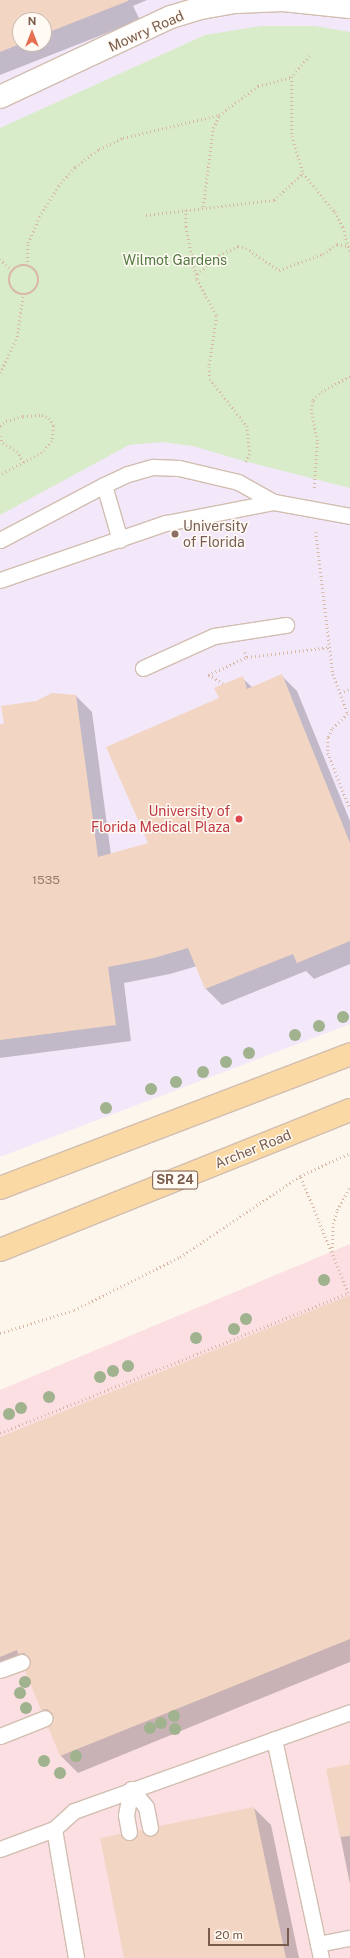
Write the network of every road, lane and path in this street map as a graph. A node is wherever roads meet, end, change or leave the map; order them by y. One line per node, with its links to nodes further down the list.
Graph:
1 (350, 7): 4 (street, Mowry Road)
2 (310, 56): 3 (path)
3 (292, 77): 5 (path); 6 (path)
4 (0, 98)
5 (219, 115): 7 (path); 13 (path)
6 (303, 173): 7 (path); 10 (path)
7 (203, 207): 8 (path)
8 (186, 210): 9 (path); 15 (path)
9 (146, 215)
10 (348, 246): 11 (path); 15 (path)
11 (350, 252)
12 (0, 259): 14 (path)
13 (27, 266): 14 (path); 16 (path)
14 (12, 271): 16 (path)
15 (196, 274): 22 (path)
16 (23, 295): 17 (path)
17 (0, 373)
18 (350, 376): 25 (path)
19 (0, 426): 21 (path)
20 (0, 436): 21 (path)
21 (24, 464): 23 (path)
22 (244, 465)
23 (0, 475)
24 (104, 485): 26 (lane); 29 (lane); 30 (lane)
25 (314, 490)
26 (274, 502): 27 (lane); 30 (lane)
27 (350, 516)
28 (315, 525): 37 (path)
29 (0, 540)
30 (120, 540): 31 (lane)
31 (0, 580)
32 (286, 625): 34 (lane)
33 (247, 658): 35 (path)
34 (143, 668)
35 (223, 684)
36 (350, 689): 37 (path)
37 (340, 694): 38 (path)
38 (350, 809)
39 (350, 1054): 44 (main road)
40 (350, 1110): 45 (main road, Archer Road / SR 24)
41 (350, 1153): 42 (path)
42 (300, 1176): 46 (path); 47 (path)
43 (350, 1187): 46 (path)
44 (0, 1188)
45 (0, 1250)
46 (332, 1254): 48 (path)
47 (0, 1333)
48 (0, 1433)
49 (22, 1662): 50 (lane)
50 (0, 1670)
51 (350, 1712): 54 (lane)
52 (45, 1718): 53 (lane)
53 (0, 1736)
54 (274, 1739): 55 (lane); 61 (lane)
55 (132, 1789): 56 (lane); 57 (lane); 58 (lane)
56 (150, 1828)
57 (54, 1829): 59 (lane); 62 (lane)
58 (129, 1832)
59 (0, 1849)
60 (350, 1938): 61 (lane)
61 (319, 1951)
62 (76, 1958)

